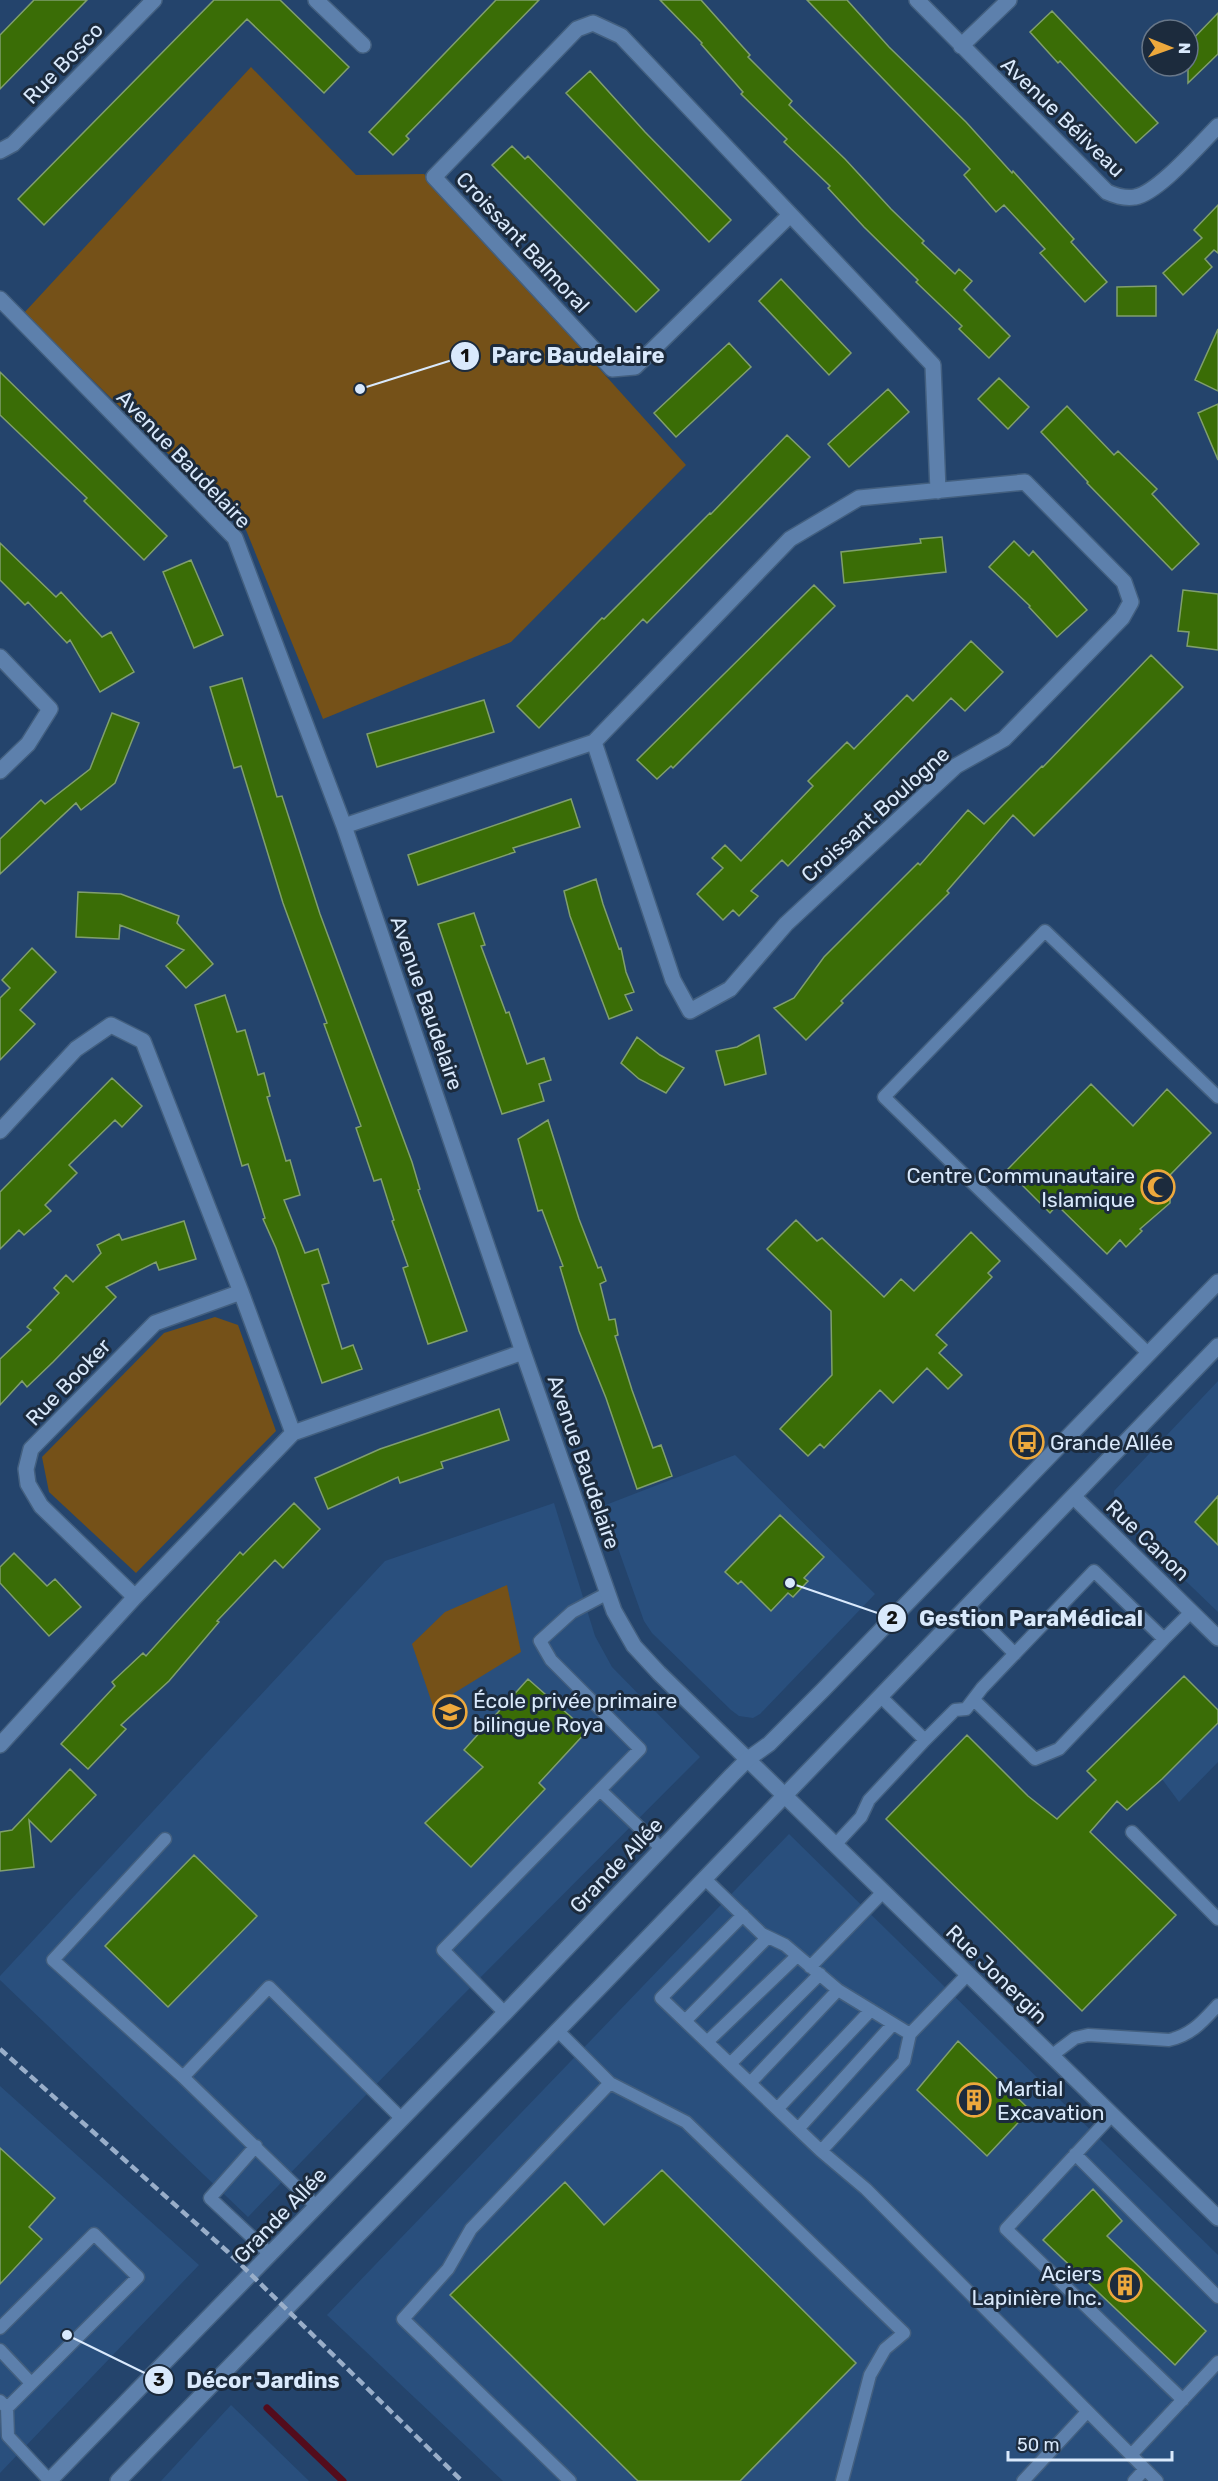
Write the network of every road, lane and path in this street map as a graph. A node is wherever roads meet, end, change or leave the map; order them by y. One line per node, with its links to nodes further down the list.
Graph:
1 (154, 0): 8 (street, Rue Bosco)
2 (316, 0): 5 (street)
3 (917, 0): 6 (street, Avenue Béliveau)
4 (1009, 0): 6 (street)
5 (363, 45)
6 (961, 46): 7 (street, Avenue Béliveau)
7 (1218, 126)
8 (0, 151)
9 (789, 216): 9 (street, Croissant Balmoral); 11 (street, Croissant Balmoral)
10 (0, 299): 15 (street, Avenue Baudelaire)
11 (938, 491): 13 (street, Croissant Boulogne); 13 (street, Croissant Boulogne)
12 (0, 657): 14 (street)
13 (594, 742): 15 (street, Croissant Boulogne)
14 (0, 771)
15 (344, 826): 21 (street, Avenue Baudelaire)
16 (1218, 1097): 22 (lane)
17 (0, 1131): 19 (street)
18 (1218, 1282): 22 (street, Grande Allée)
19 (241, 1292): 23 (street); 26 (street, Rue Booker)
20 (1218, 1346): 24 (street)
21 (523, 1352): 23 (street); 25 (street, Avenue Baudelaire)
22 (1149, 1354): 36 (street, Grande Allée)
23 (293, 1433): 26 (street)
24 (1074, 1497): 27 (street); 28 (street, Rue Canon)
25 (608, 1593): 36 (street, Avenue Baudelaire); 37 (lane)
26 (135, 1597): 35 (street)
27 (967, 1606): 31 (lane); 32 (street)
28 (1191, 1612): 29 (street, Rue Canon); 30 (lane)
29 (1218, 1638)
30 (1164, 1639): 31 (lane); 33 (lane)
31 (1015, 1654): 33 (lane)
32 (880, 1696): 34 (lane); 38 (street)
33 (974, 1700): 34 (lane)
34 (925, 1740): 41 (lane)
35 (0, 1745)
36 (748, 1759): 38 (street, Rue Jonergin); 42 (street, Grande Allée)
37 (600, 1790): 42 (lane); 54 (lane)
38 (784, 1796): 41 (street, Rue Jonergin); 43 (street)
39 (1132, 1832): 46 (lane)
40 (165, 1839): 62 (lane)
41 (835, 1845): 44 (street, Rue Jonergin)
42 (661, 1848): 54 (street, Grande Allée)
43 (704, 1878): 45 (lane); 57 (street)
44 (883, 1892): 49 (lane); 50 (street, Rue Jonergin)
45 (743, 1915): 47 (lane); 55 (lane)
46 (1218, 1919)
47 (768, 1937): 48 (lane); 55 (lane)
48 (797, 1956): 49 (lane); 59 (lane)
49 (815, 1971): 51 (lane); 61 (lane)
50 (968, 1974): 58 (lane); 60 (street, Rue Jonergin)
51 (838, 1990): 53 (lane); 64 (lane)
52 (1218, 2005): 60 (lane)
53 (872, 2010): 56 (lane); 65 (lane)
54 (505, 2013): 67 (street, Grande Allée)
55 (685, 2021): 59 (lane)
56 (893, 2024): 58 (lane); 68 (lane)
57 (557, 2030): 63 (lane); 87 (street)
58 (910, 2034): 70 (lane)
59 (706, 2042): 61 (lane)
60 (1051, 2056): 66 (street, Rue Jonergin)
61 (729, 2064): 64 (lane)
62 (183, 2078): 67 (lane); 69 (lane)
63 (610, 2083): 88 (lane); 89 (lane)
64 (750, 2084): 65 (lane)
65 (777, 2109): 68 (lane)
66 (1112, 2115): 71 (lane); 73 (street, Rue Jonergin)
67 (402, 2119): 72 (street, Grande Allée)
68 (798, 2129): 70 (lane)
69 (256, 2146): 72 (lane); 74 (lane)
70 (821, 2151): 82 (lane)
71 (1075, 2154): 75 (lane); 80 (lane)
72 (317, 2207): 74 (street, Grande Allée)
73 (1218, 2218)
74 (271, 2255): 86 (street, Grande Allée)
75 (1218, 2297)
76 (0, 2328): 79 (lane)
77 (0, 2350): 79 (lane)
78 (1218, 2362): 80 (lane)
79 (31, 2383): 81 (lane)
80 (1183, 2400): 84 (lane)
81 (4, 2404): 83 (lane)
82 (1088, 2412): 84 (lane); 90 (lane)
83 (4, 2440): 86 (lane)
84 (1131, 2455): 85 (lane)
85 (1145, 2469): 91 (lane); 92 (lane)
86 (50, 2481)
87 (118, 2481)
88 (570, 2481)
89 (842, 2481)
90 (1023, 2481)
91 (1134, 2481)
92 (1157, 2481)

